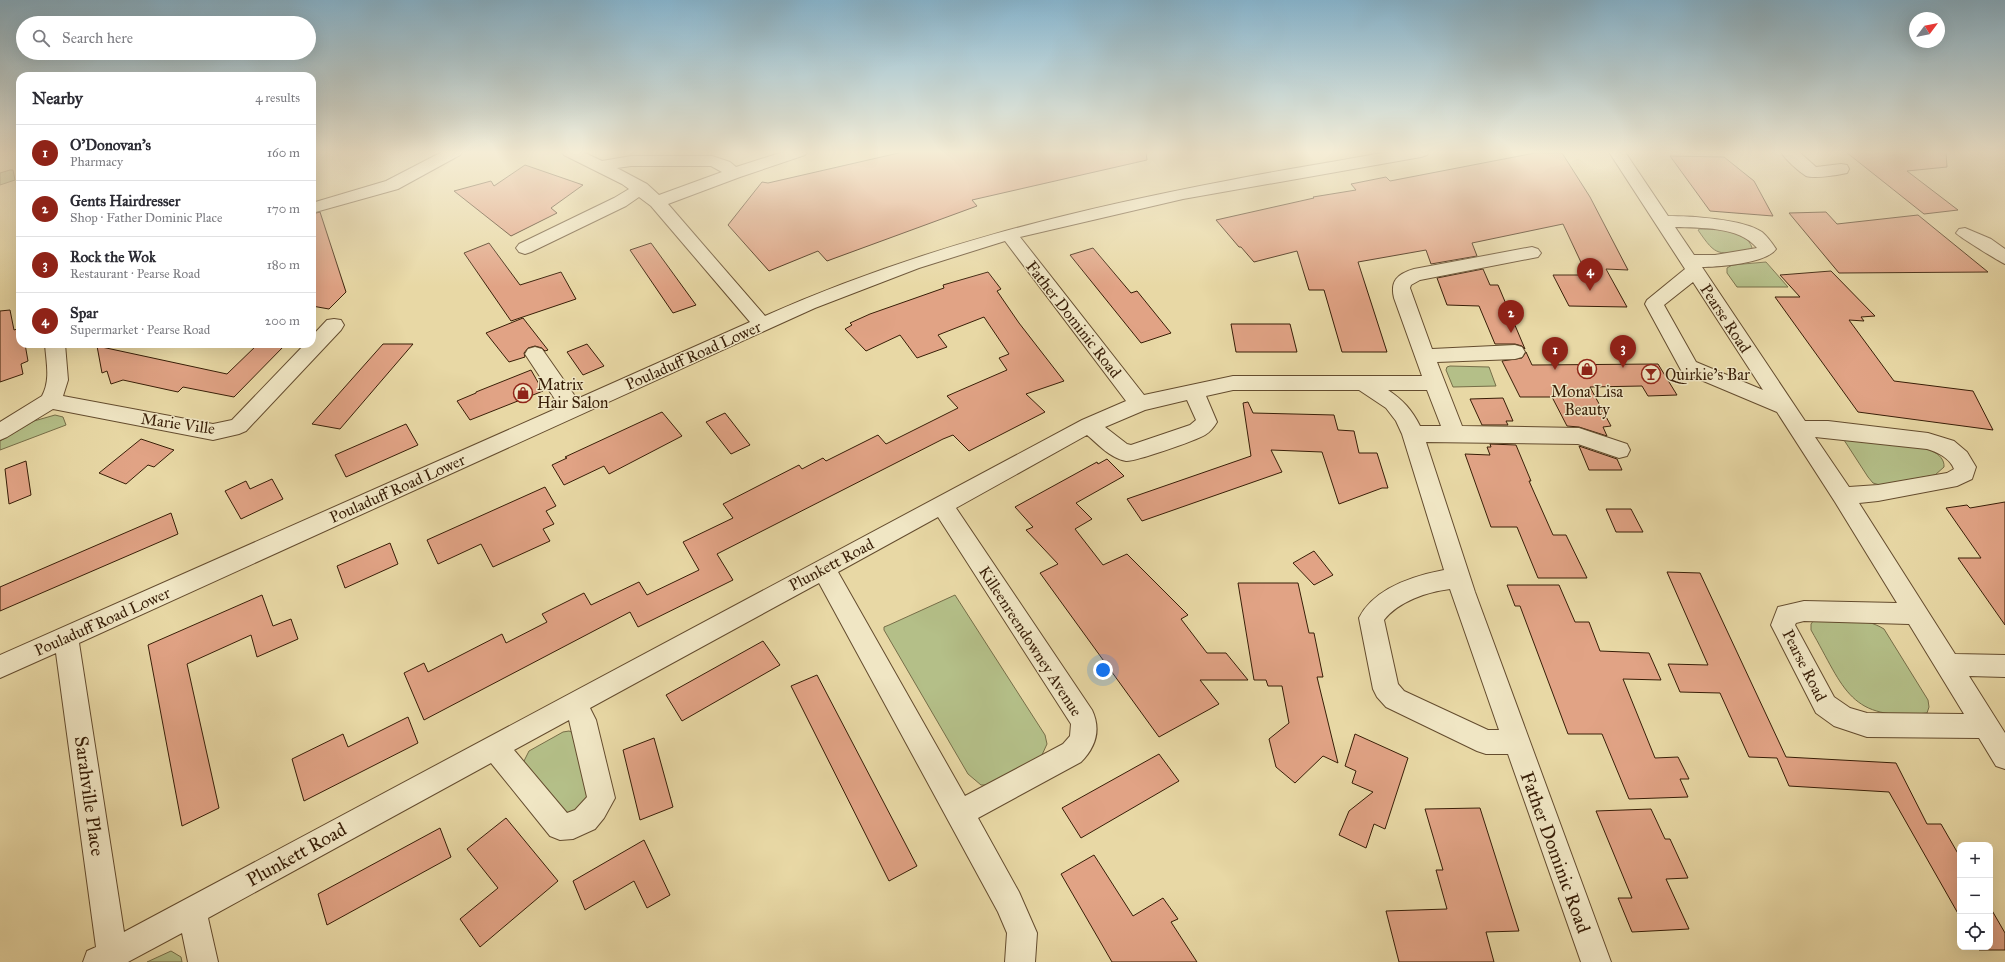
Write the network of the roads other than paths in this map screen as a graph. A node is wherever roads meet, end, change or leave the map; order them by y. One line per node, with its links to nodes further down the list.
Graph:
1 (351, 197): 8 (street)
2 (628, 197): 12 (street)
3 (651, 197): 7 (street)
4 (670, 197): 7 (street)
5 (1175, 197): 11 (street, Pouladuff Road Lower)
6 (1646, 197): 9 (street, Pearse Road)
7 (657, 202): 16 (street)
8 (316, 207)
9 (1662, 221): 15 (street, Pearse Road); 15 (street, Pearse Road)
10 (1965, 233): 14 (street)
11 (1009, 235): 16 (street, Pouladuff Road Lower); 28 (street, Father Dominic Road)
12 (525, 248)
13 (1532, 254): 23 (street)
14 (2005, 258)
15 (1692, 266): 29 (street, Pearse Road); 29 (street, Pearse Road)
16 (762, 324): 30 (street, Pouladuff Road Lower)
17 (334, 325): 18 (street, Marie Ville)
18 (316, 344)
19 (56, 348): 27 (street)
20 (312, 348): 27 (street, Marie Ville)
21 (1515, 352): 23 (street)
22 (535, 354): 30 (street)
23 (1425, 356): 25 (street)
24 (1363, 383): 25 (street); 26 (street); 34 (street, Father Dominic Road)
25 (1434, 383): 35 (street)
26 (1193, 391): 28 (street); 31 (street)
27 (50, 401): 33 (street)
28 (1139, 404): 31 (street)
29 (1784, 407): 32 (street, Pearse Road)
30 (574, 409): 42 (street, Pouladuff Road Lower)
31 (1088, 425): 38 (street, Plunkett Road)
32 (1799, 429): 37 (street, Pearse Road); 37 (street)
33 (0, 432)
34 (1413, 434): 35 (street); 40 (street, Father Dominic Road)
35 (1454, 434): 36 (street)
36 (1619, 450)
37 (1843, 496): 41 (street, Pearse Road)
38 (942, 505): 39 (street, Plunkett Road); 51 (street, Killeenreendowney Avenue)
39 (823, 568): 46 (street, Plunkett Road); 51 (street)
40 (1459, 578): 48 (street, Father Dominic Road); 48 (street)
41 (1917, 614): 43 (street, Pearse Road); 47 (street, Pearse Road)
42 (66, 638): 44 (street, Pouladuff Road Lower); 53 (street, Sarahville Place)
43 (1948, 665): 45 (street); 47 (street, Pearse Road)
44 (0, 666)
45 (2005, 666)
46 (574, 704): 49 (street, Plunkett Road); 49 (street)
47 (1986, 726): 50 (street, Pearse Road)
48 (1517, 742): 56 (street, Father Dominic Road)
49 (494, 748): 52 (street, Plunkett Road)
50 (2005, 757)
51 (960, 813): 55 (street)
52 (192, 911): 53 (street, Plunkett Road); 54 (street)
53 (105, 958)
54 (203, 962)
55 (1020, 962)
56 (1596, 962)

